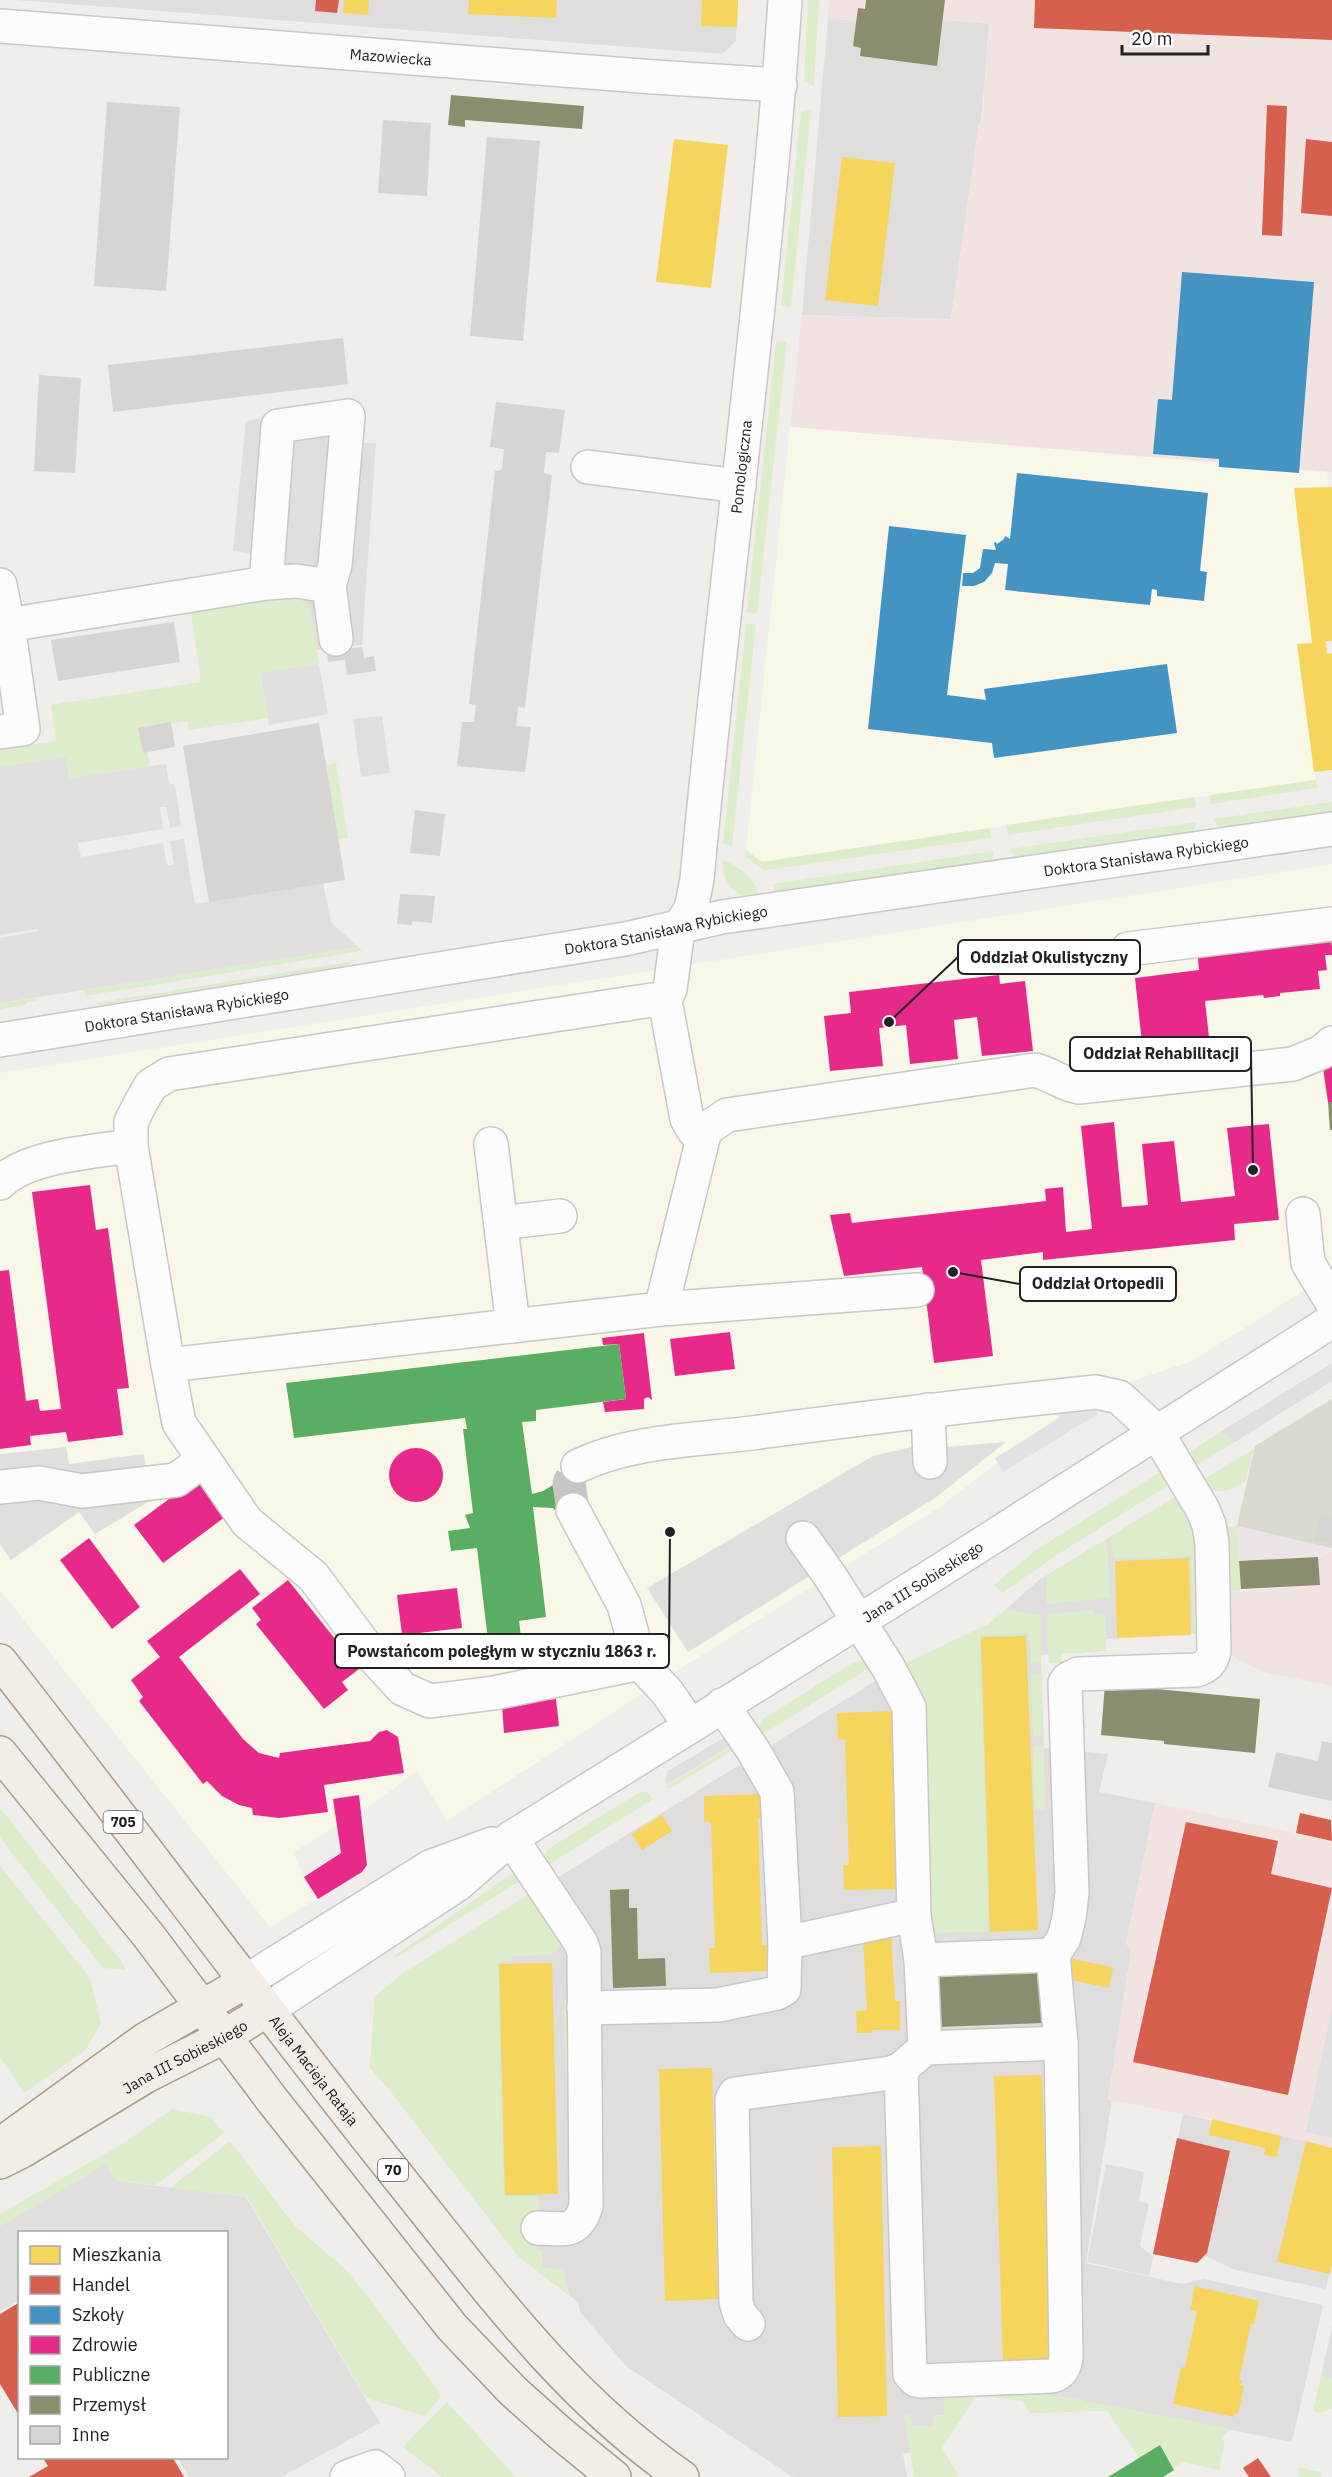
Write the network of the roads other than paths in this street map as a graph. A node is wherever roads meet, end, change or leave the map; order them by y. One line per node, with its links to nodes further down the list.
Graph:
1 (786, 0): 3 (street, Pomologiczna)
2 (0, 26): 3 (street, Mazowiecka)
3 (780, 84): 5 (street, Pomologiczna)
4 (588, 467): 5 (street)
5 (739, 486): 14 (street, Pomologiczna)
6 (266, 583): 8 (street); 8 (street); 9 (street)
7 (0, 585): 9 (street)
8 (329, 586): 10 (street)
9 (8, 625): 11 (street)
10 (336, 639)
11 (0, 732)
12 (1332, 829): 14 (street, Doktora Stanisława Rybickiego)
13 (1332, 924): 15 (street)
14 (678, 929): 16 (street); 17 (street, Doktora Stanisława Rybickiego)
15 (1128, 949)
16 (663, 1004): 19 (street); 21 (street)
17 (0, 1040)
18 (1332, 1043): 19 (street)
19 (703, 1137): 28 (street)
20 (491, 1144): 25 (street)
21 (131, 1146): 22 (street); 31 (street)
22 (0, 1183)
23 (1303, 1214): 27 (street)
24 (560, 1216): 25 (street)
25 (501, 1223): 30 (street)
26 (917, 1290): 28 (street)
27 (1332, 1302)
28 (661, 1309): 30 (street)
29 (1332, 1321): 33 (street, Jana III Sobieskiego)
30 (513, 1326): 31 (street)
31 (168, 1365): 34 (street)
32 (928, 1410): 33 (street); 35 (street); 36 (street)
33 (1156, 1431): 40 (street, Jana III Sobieskiego); 49 (street)
34 (204, 1460): 37 (street); 42 (street)
35 (930, 1462)
36 (578, 1466)
37 (0, 1487)
38 (573, 1510): 42 (street)
39 (803, 1538): 40 (street)
40 (859, 1621): 43 (street, Jana III Sobieskiego); 47 (street)
41 (0, 1661): 51 (main road, Aleja Macieja Rataja / 705)
42 (640, 1664): 44 (street)
43 (722, 1704): 44 (street, Jana III Sobieskiego); 48 (street)
44 (690, 1725): 46 (street, Jana III Sobieskiego)
45 (0, 1753): 52 (main road)
46 (511, 1838): 51 (street, Jana III Sobieskiego); 53 (street); 54 (street, Jana III Sobieskiego)
47 (914, 1915): 48 (street); 50 (street)
48 (784, 1943): 53 (street)
49 (1053, 1955): 50 (street); 56 (street)
50 (921, 1960): 57 (street)
51 (245, 1982): 52 (main road, Jana III Sobieskiego); 54 (main road, Aleja Macieja Rataja / 70)
52 (202, 2006): 55 (main road); 59 (main road, Jana III Sobieskiego)
53 (584, 2008): 61 (street)
54 (267, 2010): 55 (main road, Jana III Sobieskiego); 66 (main road, Aleja Macieja Rataja / 70)
55 (225, 2036): 60 (main road, Jana III Sobieskiego); 65 (main road)
56 (1061, 2043): 57 (street); 58 (street)
57 (925, 2048): 58 (street)
58 (901, 2069): 62 (street)
59 (0, 2145)
60 (0, 2162)
61 (538, 2228)
62 (748, 2324)
63 (347, 2477): 64 (street)
64 (388, 2477)
65 (614, 2477)
66 (682, 2477)

